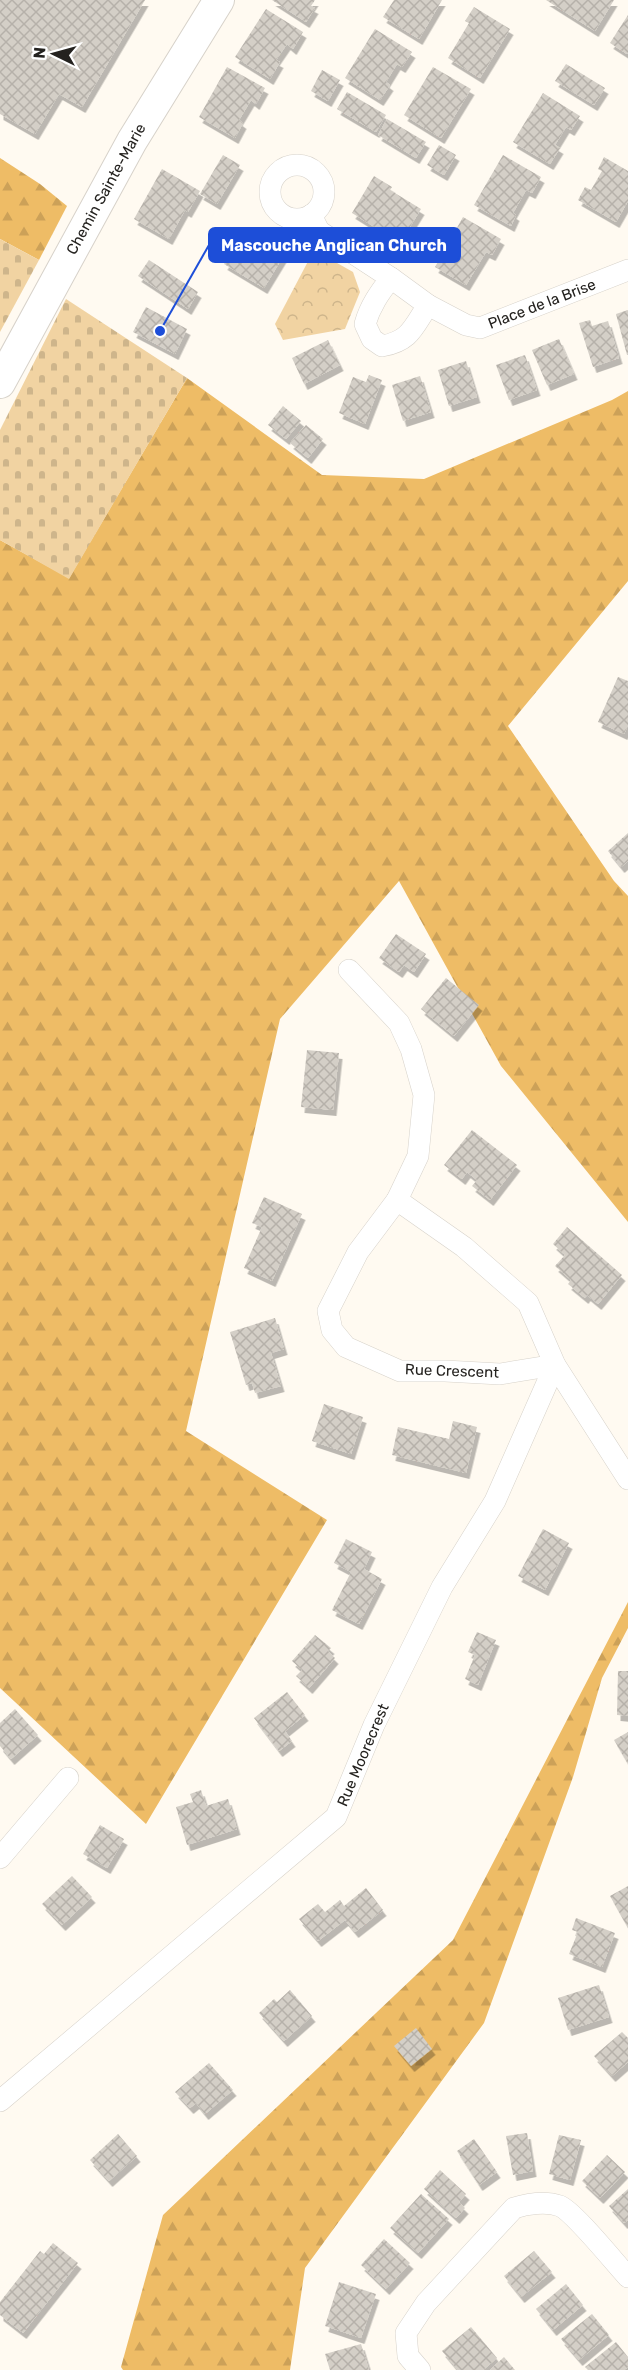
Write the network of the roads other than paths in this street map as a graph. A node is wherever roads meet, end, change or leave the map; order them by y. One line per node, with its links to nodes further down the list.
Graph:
1 (219, 0): 6 (street, Chemin Sainte-Marie)
2 (311, 215): 4 (street, Place de la Brise)
3 (628, 270): 5 (street, Place de la Brise)
4 (391, 278): 5 (street, Place de la Brise); 5 (street)
5 (428, 305)
6 (0, 383)
7 (349, 970): 8 (street, Rue Crescent)
8 (397, 1200): 9 (street); 9 (street, Rue Crescent)
9 (555, 1365): 10 (street); 13 (street, Rue Moorecrest)
10 (628, 1479)
11 (68, 1778): 12 (street)
12 (0, 1858)
13 (0, 2101)
14 (628, 2277): 15 (street)
15 (420, 2370)

